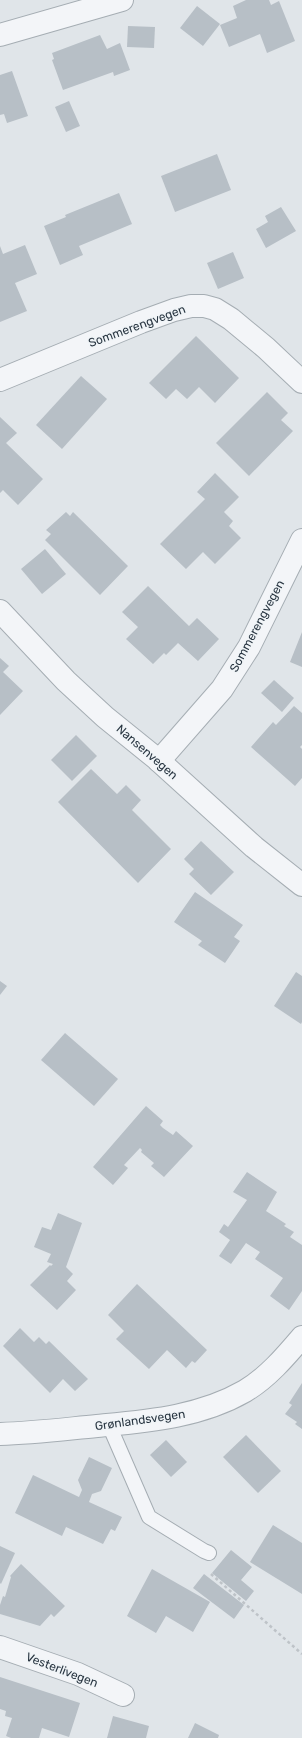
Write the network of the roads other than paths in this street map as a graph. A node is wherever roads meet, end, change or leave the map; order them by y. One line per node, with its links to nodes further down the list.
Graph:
1 (122, 0): 2 (street)
2 (0, 36)
3 (0, 380): 4 (street, Sommerengvegen)
4 (302, 382)
5 (302, 540): 7 (street, Sommerengvegen)
6 (0, 611): 7 (street, Nansenvegen)
7 (159, 761): 8 (street, Nansenvegen)
8 (302, 885)
9 (302, 1337): 10 (street, Grønlandsvegen)
10 (109, 1425): 11 (street, Grønlandsvegen); 12 (lane)
11 (0, 1434)
12 (206, 1552)
13 (0, 1647): 14 (street, Vesterlivegen)
14 (122, 1695)

